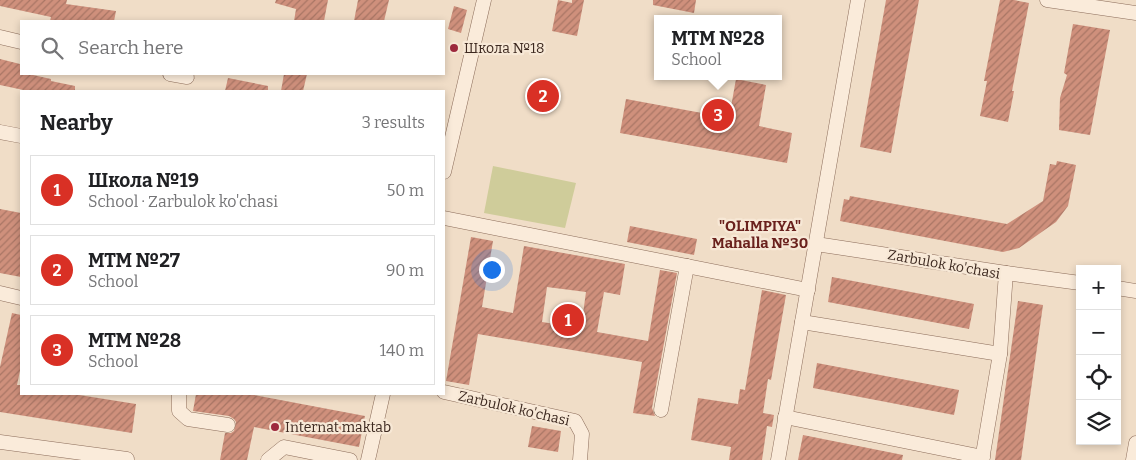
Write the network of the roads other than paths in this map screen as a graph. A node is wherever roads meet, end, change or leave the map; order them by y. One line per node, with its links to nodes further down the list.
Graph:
1 (484, 0): 12 (street)
2 (858, 0): 14 (street)
3 (1047, 0): 4 (street)
4 (1065, 1): 5 (street)
5 (1136, 13)
6 (0, 37): 7 (street)
7 (20, 42)
8 (176, 75): 9 (street)
9 (187, 77)
10 (0, 132): 11 (street)
11 (20, 136)
12 (445, 168)
13 (445, 218): 15 (street)
14 (816, 244): 16 (street, Zarbulok ko'chasi); 19 (street)
15 (687, 266): 19 (street); 28 (street)
16 (1006, 273): 17 (street); 24 (street, Zarbulok ko'chasi)
17 (1076, 282)
18 (1121, 289): 20 (street)
19 (808, 290): 23 (street)
20 (1136, 291)
21 (0, 293): 22 (street)
22 (20, 298)
23 (802, 322): 24 (street); 29 (street)
24 (1000, 354): 34 (street, Zarbulok ko'chasi)
25 (445, 392): 38 (street, Zarbulok ko'chasi)
26 (179, 395): 30 (street)
27 (383, 395): 37 (street)
28 (660, 410)
29 (785, 417): 34 (street); 39 (street)
30 (228, 425)
31 (0, 442): 33 (street)
32 (1136, 443): 40 (street)
33 (127, 459)
34 (983, 459)
35 (268, 460): 36 (street)
36 (350, 460)
37 (368, 460)
38 (580, 460)
39 (778, 460)
40 (1133, 460)

